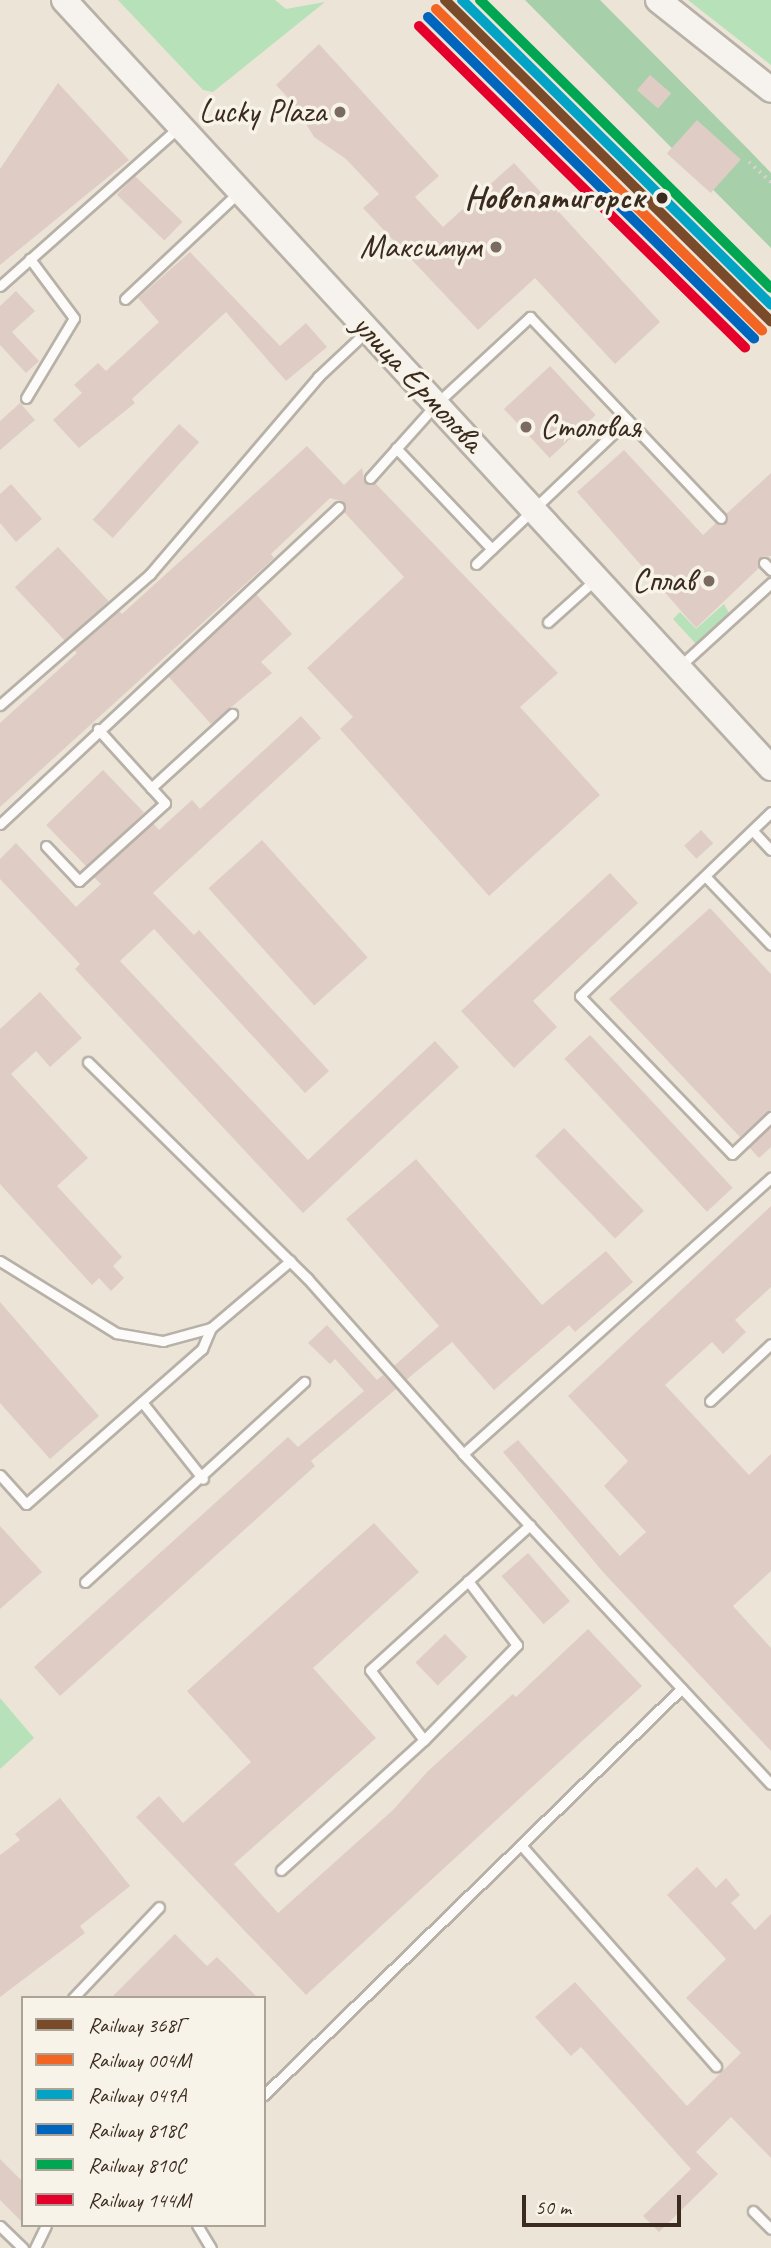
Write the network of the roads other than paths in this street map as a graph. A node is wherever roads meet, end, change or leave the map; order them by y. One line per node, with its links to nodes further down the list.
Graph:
1 (64, 0): 4 (main road, улица Ермолова)
2 (657, 0): 3 (main road)
3 (771, 90)
4 (179, 127): 5 (main road, улица Ермолова); 6 (lane)
5 (239, 192): 8 (lane); 9 (main road, улица Ермолова)
6 (30, 259): 7 (lane); 10 (lane)
7 (0, 286)
8 (125, 299)
9 (368, 330): 11 (main road, улица Ермолова); 24 (lane)
10 (26, 398)
11 (438, 403): 12 (lane); 13 (lane); 16 (main road, улица Ермолова)
12 (627, 420): 16 (lane); 17 (lane)
13 (396, 449): 14 (lane); 18 (lane)
14 (370, 478)
15 (339, 507): 26 (lane)
16 (535, 509): 18 (lane); 20 (main road, улица Ермолова)
17 (721, 518)
18 (492, 549): 19 (lane)
19 (476, 564)
20 (598, 578): 22 (lane); 23 (main road, улица Ермолова)
21 (771, 583): 23 (lane)
22 (548, 622)
23 (680, 666): 27 (main road, улица Ермолова)
24 (0, 705)
25 (232, 714): 28 (lane)
26 (98, 729): 28 (lane); 30 (lane)
27 (771, 768)
28 (151, 788): 32 (lane)
29 (771, 812): 31 (lane)
30 (0, 824)
31 (753, 831): 33 (lane); 34 (lane)
32 (46, 846)
33 (771, 850)
34 (705, 876): 35 (lane); 37 (lane)
35 (771, 945)
36 (88, 1062): 40 (lane)
37 (771, 1117)
38 (771, 1178): 46 (lane)
39 (0, 1261): 41 (lane)
40 (290, 1261): 41 (lane); 46 (lane)
41 (211, 1328): 45 (lane)
42 (771, 1343): 44 (lane)
43 (304, 1382): 48 (lane)
44 (710, 1401)
45 (142, 1402): 47 (lane); 48 (lane)
46 (463, 1454): 49 (lane)
47 (0, 1475)
48 (203, 1479): 50 (lane)
49 (530, 1525): 51 (lane); 52 (lane)
50 (85, 1581)
51 (468, 1581): 53 (lane); 53 (lane)
52 (681, 1688): 54 (lane); 55 (lane)
53 (424, 1740): 56 (lane)
54 (771, 1784)
55 (521, 1845): 59 (lane); 60 (lane)
56 (281, 1870)
57 (159, 1907): 58 (lane)
58 (75, 1996)
59 (716, 2066)
60 (266, 2093)
61 (753, 2211): 65 (lane)
62 (0, 2226): 66 (lane)
63 (45, 2227): 67 (lane)
64 (198, 2227): 68 (lane)
65 (771, 2229)
66 (23, 2248)
67 (35, 2248)
68 (211, 2248)

